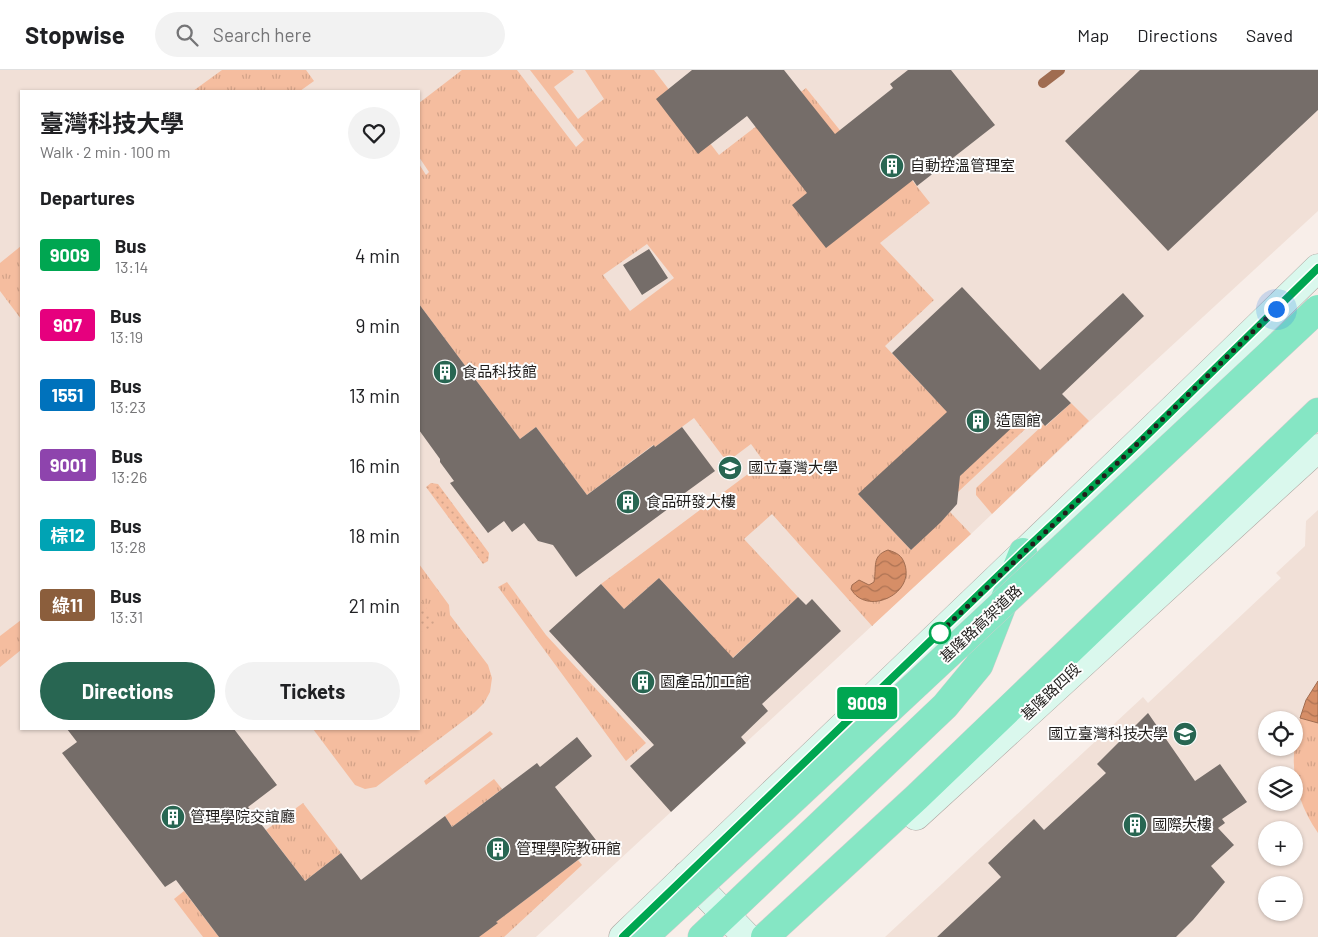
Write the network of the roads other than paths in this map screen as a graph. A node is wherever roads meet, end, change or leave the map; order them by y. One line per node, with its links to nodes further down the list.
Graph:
1 (1318, 268): 5 (main road)
2 (1318, 309): 9 (highway, 基隆路高架道路, bridge)
3 (1318, 412): 12 (highway)
4 (1318, 448): 13 (main road, 基隆路四段)
5 (1023, 552): 6 (main road); 7 (highway)
6 (687, 875): 7 (main road); 8 (main road)
7 (726, 914): 10 (highway); 11 (main road)
8 (623, 937)
9 (644, 937)
10 (702, 937)
11 (747, 937)
12 (765, 937)
13 (784, 937)

